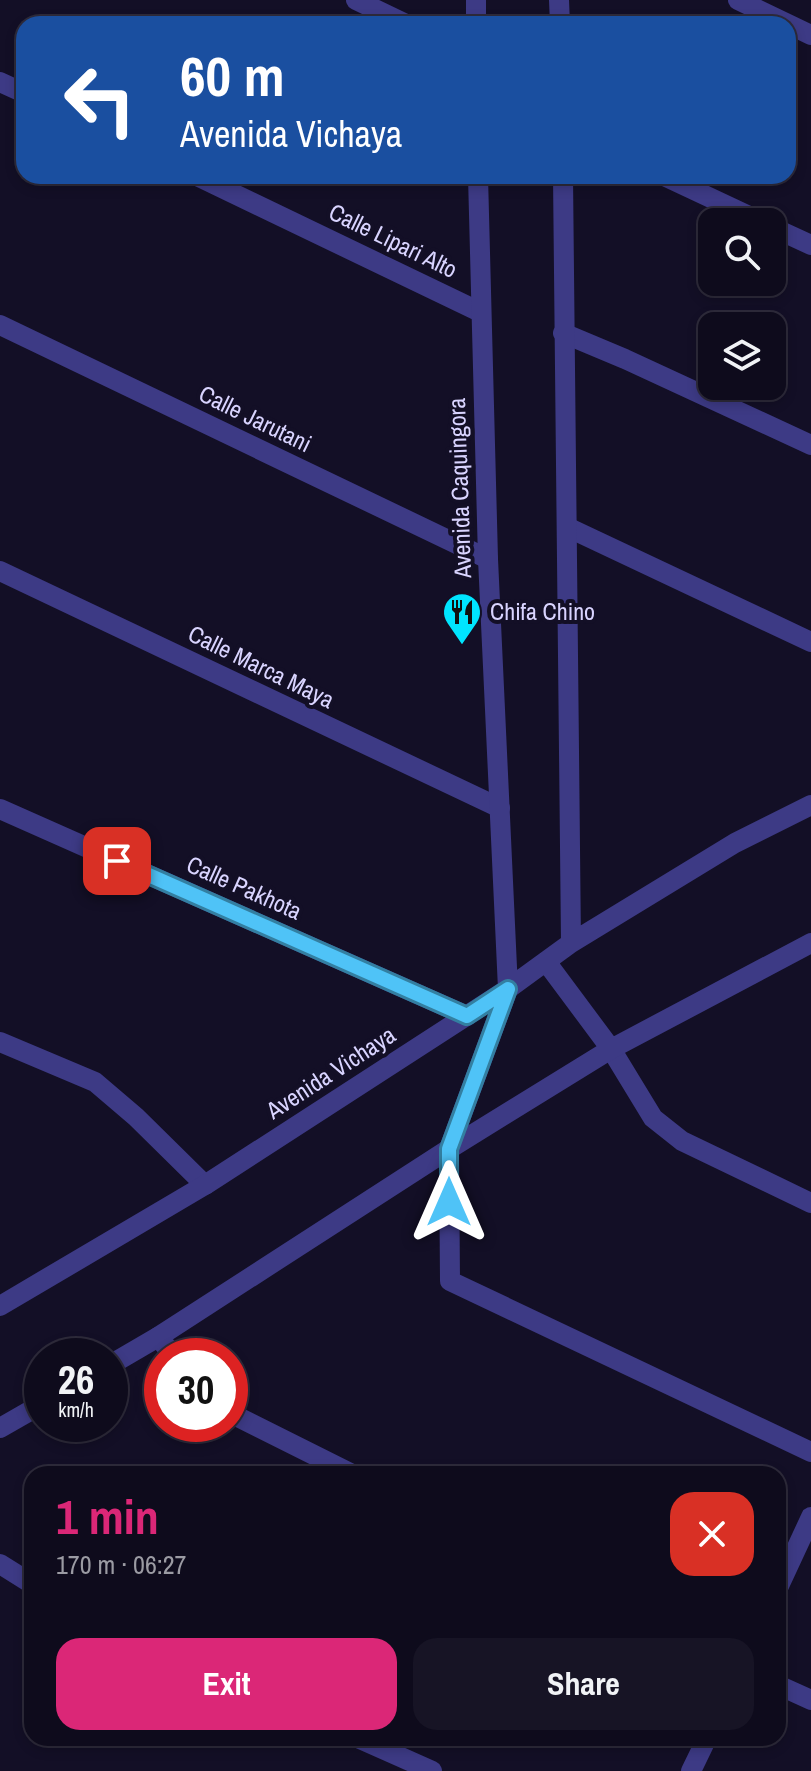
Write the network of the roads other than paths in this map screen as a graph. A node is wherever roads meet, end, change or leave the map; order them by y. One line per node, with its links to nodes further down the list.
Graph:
1 (356, 0): 3 (street)
2 (738, 0): 4 (street)
3 (389, 16)
4 (771, 16)
5 (214, 184): 12 (street, Calle Lipari Alto)
6 (478, 184): 12 (street, Avenida Caquingora)
7 (563, 184): 14 (street)
8 (681, 184): 9 (street)
9 (732, 208)
10 (786, 233): 11 (street)
11 (811, 245)
12 (480, 312): 17 (street, Avenida Caquingora)
13 (0, 325): 17 (street, Calle Jarutani)
14 (563, 333): 15 (street); 16 (street)
15 (811, 445)
16 (567, 527): 19 (street); 23 (street)
17 (488, 559): 21 (street, Avenida Caquingora)
18 (0, 571): 21 (street, Calle Marca Maya)
19 (811, 642)
20 (811, 805): 23 (street, Avenida Vichaya)
21 (500, 808): 26 (street, Avenida Caquingora)
22 (0, 809): 27 (street, Calle Pakhota)
23 (571, 943): 25 (street, Avenida Vichaya)
24 (811, 943): 29 (street)
25 (547, 963): 26 (street, Avenida Vichaya); 29 (street)
26 (508, 989): 27 (street, Avenida Vichaya); 30 (street)
27 (467, 1016): 31 (street, Avenida Vichaya)
28 (0, 1042): 31 (street)
29 (611, 1049): 30 (street); 32 (street)
30 (449, 1149): 34 (street); 39 (street)
31 (205, 1185): 33 (street, Avenida Vichaya)
32 (811, 1203)
33 (0, 1306)
34 (158, 1337): 35 (street)
35 (128, 1354)
36 (24, 1414): 38 (street)
37 (248, 1422): 40 (street)
38 (0, 1428)
39 (811, 1452)
40 (336, 1466)
41 (811, 1517): 43 (street)
42 (0, 1564): 44 (street)
43 (786, 1571)
44 (24, 1579)
45 (786, 1689): 46 (street)
46 (811, 1700)
47 (376, 1746): 49 (street)
48 (703, 1746): 50 (street)
49 (432, 1771)
50 (691, 1771)

